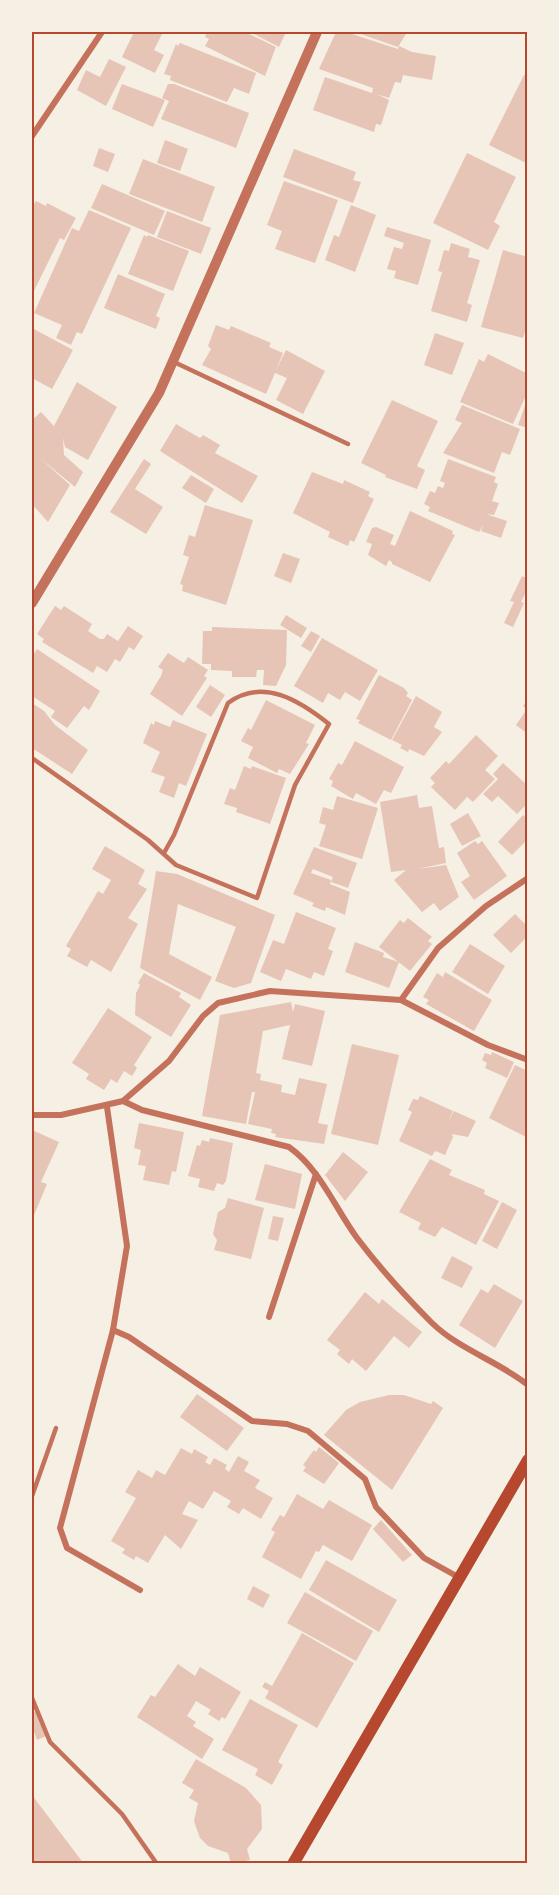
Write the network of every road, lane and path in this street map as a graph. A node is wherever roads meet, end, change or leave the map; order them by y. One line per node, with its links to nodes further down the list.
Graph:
1 (102, 32): 3 (street)
2 (316, 32): 4 (street)
3 (32, 135)
4 (174, 362): 5 (lane); 6 (street)
5 (348, 444)
6 (32, 603)
7 (32, 758): 8 (lane)
8 (164, 853): 8 (lane)
9 (528, 878): 10 (street)
10 (401, 1000): 11 (street); 12 (street)
11 (528, 1060)
12 (123, 1101): 13 (street); 15 (street)
13 (106, 1107): 14 (street); 17 (street)
14 (32, 1115)
15 (316, 1174): 16 (street); 18 (street)
16 (269, 1317)
17 (113, 1330): 22 (street); 23 (street)
18 (528, 1385)
19 (56, 1428): 21 (lane)
20 (528, 1460): 22 (main road)
21 (32, 1496)
22 (460, 1578): 26 (main road)
23 (140, 1590)
24 (32, 1698): 25 (lane)
25 (157, 1863)
26 (293, 1863)

